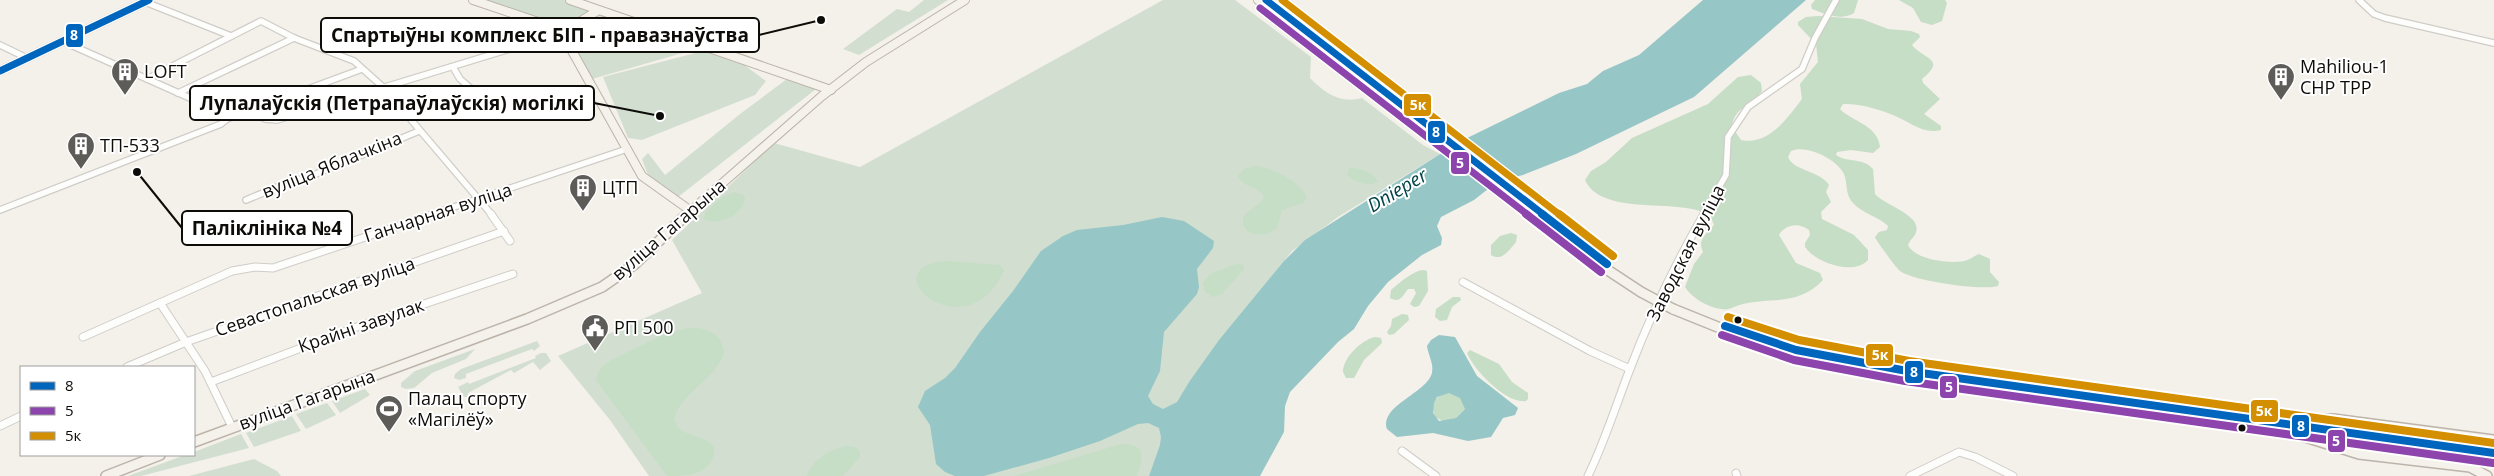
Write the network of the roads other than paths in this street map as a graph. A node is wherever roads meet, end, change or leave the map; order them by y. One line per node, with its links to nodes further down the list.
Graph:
1 (473, 0): 10 (main road)
2 (570, 0): 9 (main road)
3 (965, 0): 23 (main road, вуліца Гагарына)
4 (1258, 0): 21 (main road)
5 (1266, 0): 21 (main road)
6 (1836, 0): 42 (street, Заводская вуліца)
7 (2359, 0): 14 (street)
8 (147, 1): 11 (street); 13 (main road)
9 (597, 11): 10 (main road); 23 (main road)
10 (562, 33): 17 (street); 29 (main road)
11 (231, 36): 12 (street); 20 (street)
12 (294, 38): 18 (street); 25 (street)
13 (62, 42): 16 (main road); 20 (street)
14 (2494, 43)
15 (0, 45): 16 (street)
16 (27, 58): 19 (main road)
17 (453, 67): 22 (street); 24 (street)
18 (362, 69): 22 (street); 27 (street)
19 (0, 71)
20 (147, 79): 25 (street)
21 (1374, 87): 46 (main road, bridge)
22 (384, 88): 26 (street); 28 (street)
23 (830, 90): 33 (main road, вуліца Гагарына)
24 (474, 91)
25 (178, 93): 27 (street)
26 (254, 113)
27 (226, 119): 32 (street)
28 (419, 131): 30 (street); 31 (street, вуліца Яблачкіна)
29 (626, 149): 30 (street, Ганчарная вуліца); 33 (main road)
30 (480, 199): 34 (street); 38 (street, Ганчарная вуліца)
31 (246, 200)
32 (0, 210)
33 (691, 211): 47 (main road, вуліца Гагарына)
34 (504, 231): 35 (street); 40 (street, Севастопальская вуліца)
35 (510, 241)
36 (513, 274): 43 (street, Крайні завулак)
37 (1463, 282): 42 (street)
38 (160, 302): 39 (street, Ганчарная вуліца); 40 (street)
39 (82, 336)
40 (186, 342): 41 (street, Севастопальская вуліца); 43 (street)
41 (130, 366)
42 (1630, 369): 56 (street, Заводская вуліца)
43 (211, 382): 47 (street)
44 (20, 416): 45 (street)
45 (0, 426)
46 (2281, 426): 48 (main road); 51 (main road); 53 (main road); 59 (main road)
47 (232, 427): 49 (main road, вуліца Гагарына)
48 (2494, 440)
49 (195, 442)
50 (1402, 451): 55 (street)
51 (2494, 453)
52 (157, 456): 54 (main road)
53 (2494, 459)
54 (106, 476)
55 (1436, 476)
56 (1588, 476)
57 (1910, 476): 58 (street)
58 (2013, 476)
59 (2487, 476)

